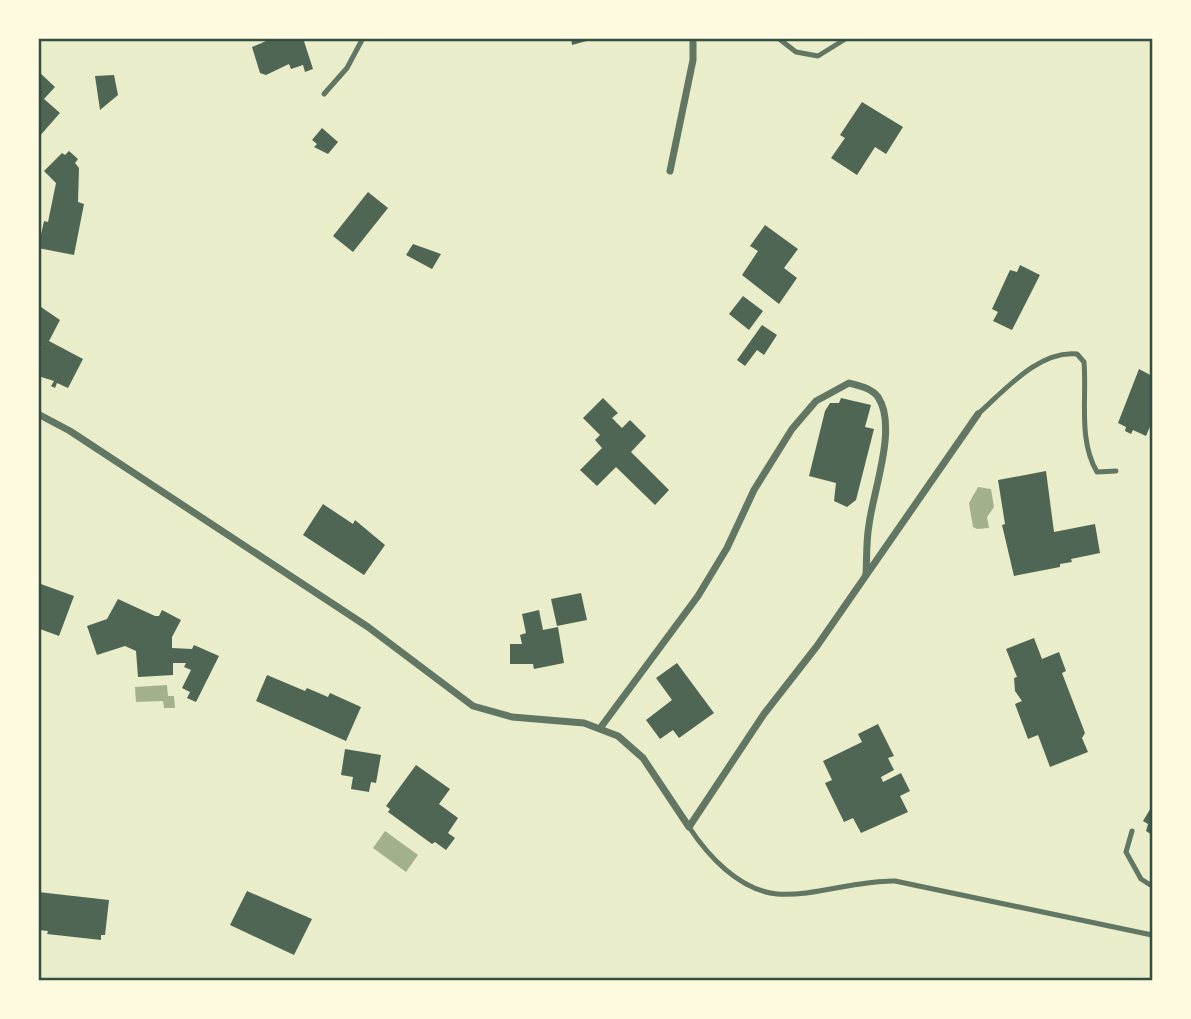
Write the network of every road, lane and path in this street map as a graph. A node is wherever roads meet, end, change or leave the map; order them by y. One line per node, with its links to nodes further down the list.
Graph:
1 (363, 38): 5 (lane)
2 (693, 38): 6 (street)
3 (778, 38): 4 (lane)
4 (847, 38)
5 (324, 94)
6 (670, 171)
7 (38, 414): 11 (street)
8 (978, 414): 9 (lane); 10 (street)
9 (1116, 471)
10 (866, 575): 11 (street); 12 (street)
11 (601, 727): 12 (street)
12 (688, 827): 15 (lane)
13 (1132, 831): 14 (lane)
14 (1153, 886)
15 (1153, 935)

